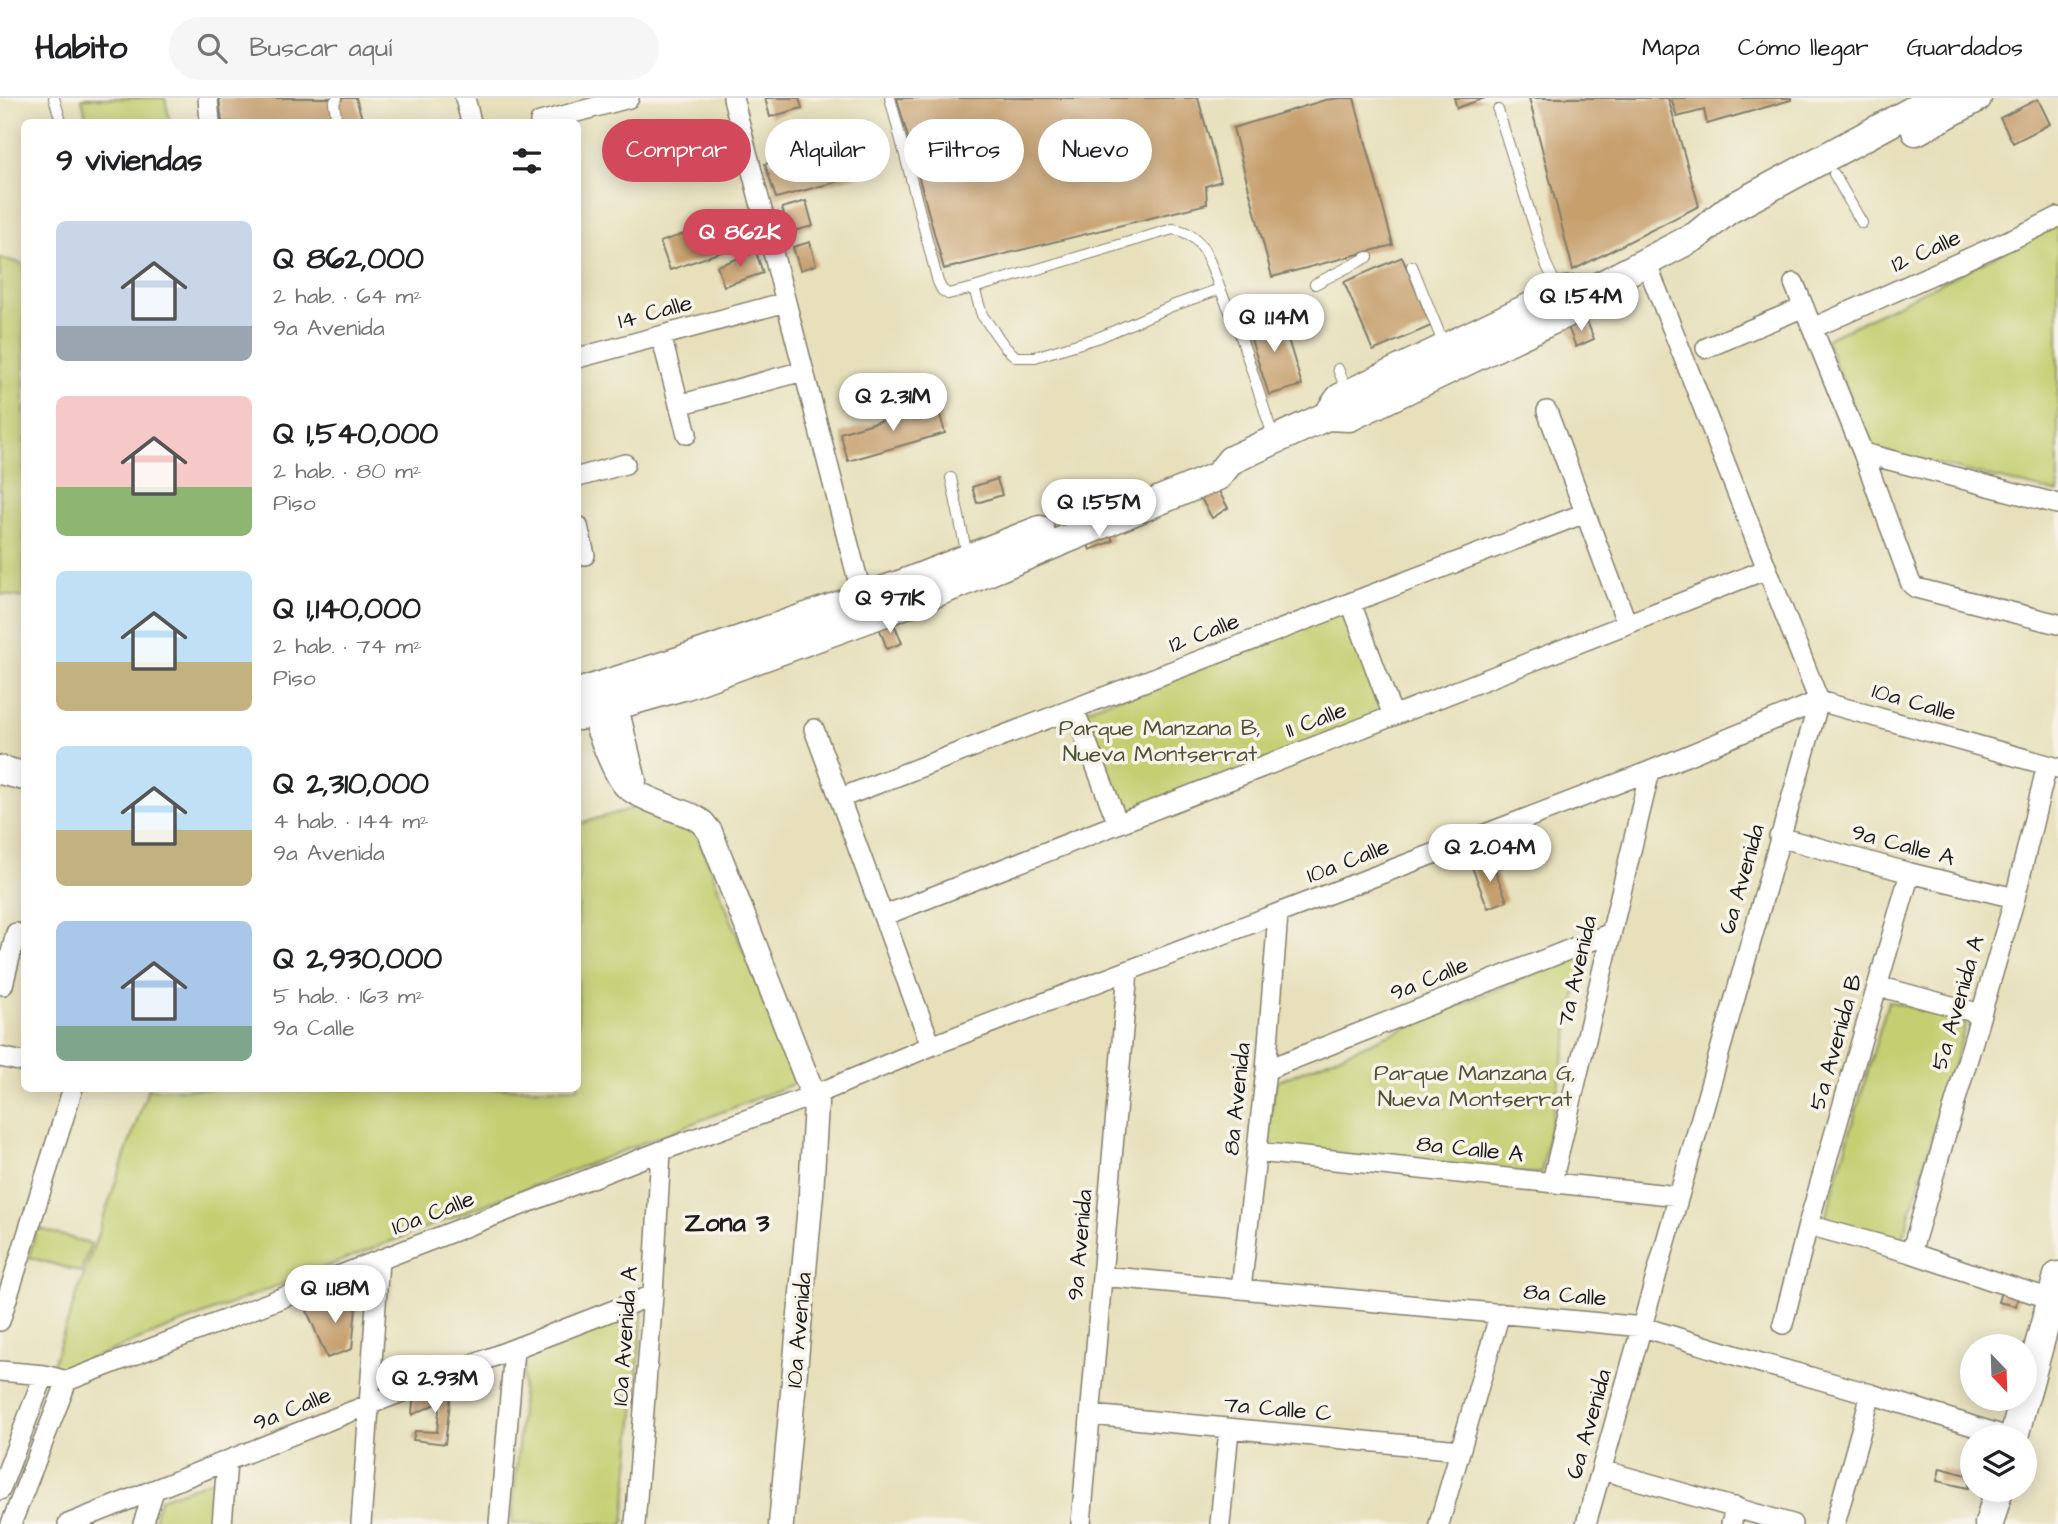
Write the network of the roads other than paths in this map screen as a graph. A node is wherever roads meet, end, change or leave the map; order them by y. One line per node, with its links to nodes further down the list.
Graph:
1 (54, 98): 11 (lane)
2 (208, 98): 12 (street)
3 (337, 98): 13 (lane)
4 (465, 98): 14 (street)
5 (629, 98): 15 (street)
6 (733, 98): 29 (street)
7 (890, 98): 25 (lane)
8 (1936, 98): 19 (main road)
9 (1977, 98): 16 (main road)
10 (1498, 110): 28 (lane)
11 (60, 118)
12 (210, 119)
13 (337, 119)
14 (470, 119)
15 (551, 119)
16 (1833, 174): 18 (lane); 19 (main road)
17 (2058, 217): 31 (street, 12 Calle)
18 (1862, 223)
19 (1696, 236): 21 (main road)
20 (1367, 257): 24 (lane)
21 (1646, 262): 26 (main road); 52 (street)
22 (1412, 266): 34 (lane)
23 (1794, 283): 30 (street)
24 (1315, 284)
25 (974, 288): 27 (lane); 27 (lane)
26 (1596, 288): 28 (main road); 39 (main road)
27 (1220, 289): 41 (lane)
28 (1560, 293): 34 (main road)
29 (786, 302): 32 (street, 14 Calle); 36 (street)
30 (1804, 307): 31 (street); 33 (street)
31 (1813, 328): 42 (street)
32 (661, 336): 35 (street, 14 Calle); 37 (street)
33 (1706, 348)
34 (1446, 349): 39 (main road)
35 (581, 357)
36 (803, 371): 37 (street); 54 (street)
37 (679, 405): 40 (street)
38 (1547, 411): 48 (street)
39 (1327, 415): 41 (main road)
40 (687, 434)
41 (1274, 440): 43 (main road)
42 (1863, 453): 47 (street); 56 (street)
43 (1231, 460): 51 (main road); 54 (main road)
44 (625, 464): 45 (street)
45 (581, 476)
46 (951, 478): 51 (lane)
47 (2058, 504)
48 (1585, 513): 53 (street, 12 Calle); 55 (street)
49 (581, 538): 50 (street)
50 (585, 555)
51 (968, 559): 54 (main road)
52 (1767, 569): 55 (street, 11 Calle); 58 (street)
53 (1351, 603): 59 (street, 12 Calle); 60 (street)
54 (866, 607): 57 (main road)
55 (1627, 624): 60 (street, 11 Calle)
56 (2058, 624)
57 (593, 700): 86 (street, 10a Avenida)
58 (1819, 701): 64 (street, 10a Calle); 66 (street, 10a Calle); 70 (street, 6a Avenida)
59 (1074, 709): 68 (street, 12 Calle); 69 (street)
60 (1393, 716): 69 (street, 11 Calle)
61 (814, 729): 68 (street)
62 (0, 750): 63 (main road)
63 (21, 755)
64 (2053, 767): 72 (street, 5a Avenida A)
65 (0, 770): 67 (main road)
66 (1650, 771): 73 (street, 10a Calle); 76 (street, 7a Avenida)
67 (21, 775)
68 (840, 799): 74 (street)
69 (1118, 824): 74 (street, 11 Calle)
70 (1780, 837): 71 (street, 9a Calle A); 90 (street, 6a Avenida)
71 (1910, 873): 72 (street, 9a Calle A); 79 (street, 5a Avenida B)
72 (2015, 898): 80 (street, 5a Avenida A)
73 (1278, 914): 77 (street, 10a Calle); 84 (street, 8a Avenida)
74 (883, 916): 81 (street)
75 (13, 932): 78 (street)
76 (1611, 933): 84 (street, 9a Calle); 89 (street, 7a Avenida)
77 (1128, 971): 81 (street, 10a Calle); 94 (street, 9a Avenida)
78 (3, 985)
79 (1878, 986): 80 (street); 91 (street, 5a Avenida B)
80 (1981, 1014): 92 (street, 5a Avenida A)
81 (931, 1046): 86 (street, 10a Calle)
82 (0, 1057): 83 (street)
83 (21, 1061)
84 (1266, 1070): 88 (street, 8a Avenida)
85 (72, 1092): 99 (street)
86 (811, 1097): 87 (street, 10a Calle); 126 (street, 10a Avenida)
87 (660, 1151): 93 (street, 10a Calle); 97 (street, 10a Avenida A)
88 (1256, 1152): 89 (street, 8a Calle A); 96 (street, 8a Avenida)
89 (1552, 1182): 90 (street, 8a Calle A)
90 (1679, 1196): 101 (street, 6a Avenida)
91 (1808, 1225): 92 (street); 100 (street, 5a Avenida B)
92 (1911, 1253): 95 (street)
93 (379, 1260): 106 (street, 10a Calle); 108 (street)
94 (1102, 1276): 96 (street, 8a Calle); 109 (street, 9a Avenida)
95 (2055, 1288): 103 (main road)
96 (1241, 1289): 98 (street, 8a Calle)
97 (653, 1296): 102 (street, 9a Calle); 125 (street, 10a Avenida A)
98 (1500, 1313): 101 (street, 8a Calle); 112 (street)
99 (0, 1321)
100 (1783, 1324)
101 (1643, 1326): 107 (street, 8a Calle); 114 (street, 6a Avenida)
102 (514, 1350): 108 (street, 9a Calle); 124 (street)
103 (2037, 1354)
104 (0, 1371): 105 (street)
105 (44, 1375): 106 (street); 115 (street)
106 (67, 1381): 119 (street)
107 (1871, 1394): 110 (street, 8a Calle); 132 (street)
108 (369, 1405): 113 (street, 9a Calle); 123 (street)
109 (1090, 1415): 111 (street, 7a Calle C); 127 (street, 9a Avenida)
110 (1970, 1425)
111 (1229, 1429): 112 (street, 7a Calle C); 128 (street)
112 (1460, 1450): 129 (street)
113 (227, 1462): 116 (street, 9a Calle); 122 (street)
114 (1602, 1470): 118 (street); 130 (street, 6a Avenida)
115 (0, 1490)
116 (154, 1491): 120 (street, 9a Calle); 121 (street)
117 (1995, 1502): 133 (main road)
118 (1733, 1516): 131 (street)
119 (11, 1524)
120 (68, 1524)
121 (144, 1524)
122 (222, 1524)
123 (361, 1524)
124 (499, 1524)
125 (635, 1524)
126 (781, 1524)
127 (1081, 1524)
128 (1220, 1524)
129 (1439, 1524)
130 (1586, 1524)
131 (1792, 1524)
132 (1835, 1524)
133 (1989, 1524)

